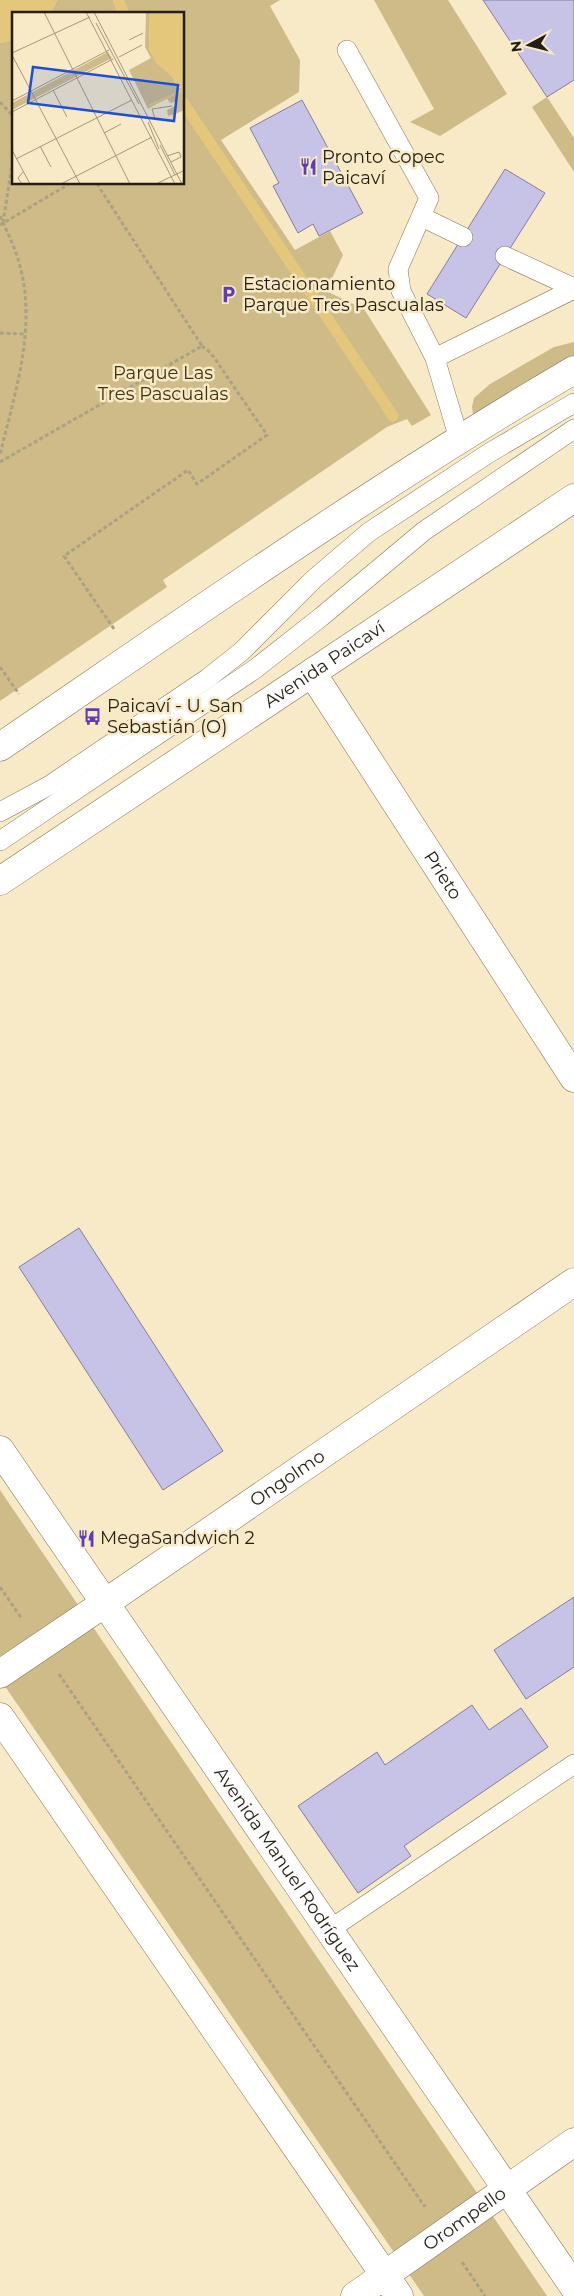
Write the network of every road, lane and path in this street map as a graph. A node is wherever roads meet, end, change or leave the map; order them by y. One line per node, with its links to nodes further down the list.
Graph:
1 (347, 50): 8 (lane)
2 (0, 102): 3 (path)
3 (12, 115)
4 (12, 164): 9 (path)
5 (67, 185): 9 (path)
6 (98, 185): 15 (path)
7 (0, 216): 9 (path)
8 (422, 217): 10 (lane); 16 (lane)
9 (2, 224): 14 (path)
10 (463, 236)
11 (505, 256): 12 (lane)
12 (574, 288): 16 (lane)
13 (0, 332): 14 (path)
14 (24, 334): 21 (path)
15 (202, 346): 22 (path); 24 (path)
16 (435, 358): 20 (lane)
17 (574, 370): 20 (main road)
18 (574, 403): 29 (lane)
19 (574, 429): 30 (lane)
20 (458, 438): 28 (main road)
21 (0, 454)
22 (0, 462)
23 (574, 498): 26 (main road, Avenida Paicaví)
24 (117, 634)
25 (0, 667): 27 (path)
26 (312, 674): 31 (main road, Avenida Paicaví); 32 (main road, Prieto)
27 (15, 688)
28 (0, 746)
29 (0, 812)
30 (0, 841)
31 (0, 881)
32 (574, 1078)
33 (574, 1282): 36 (main road, Ongolmo)
34 (0, 1450): 36 (main road, Avenida Manuel Rodríguez)
35 (0, 1586): 37 (path)
36 (105, 1603): 37 (main road, Ongolmo); 41 (main road, Avenida Manuel Rodríguez)
37 (40, 1646): 38 (main road, Ongolmo); 44 (path)
38 (0, 1674)
39 (0, 1717): 45 (main road)
40 (574, 1764): 41 (lane)
41 (329, 1930): 43 (main road, Avenida Manuel Rodríguez)
42 (574, 2142): 43 (main road, Orompello)
43 (507, 2189): 44 (main road, Orompello); 46 (main road, Avenida Manuel Rodríguez)
44 (443, 2234): 45 (main road, Orompello); 48 (path)
45 (392, 2286): 47 (main road, Orompello)
46 (574, 2287)
47 (355, 2296)
48 (486, 2296)

